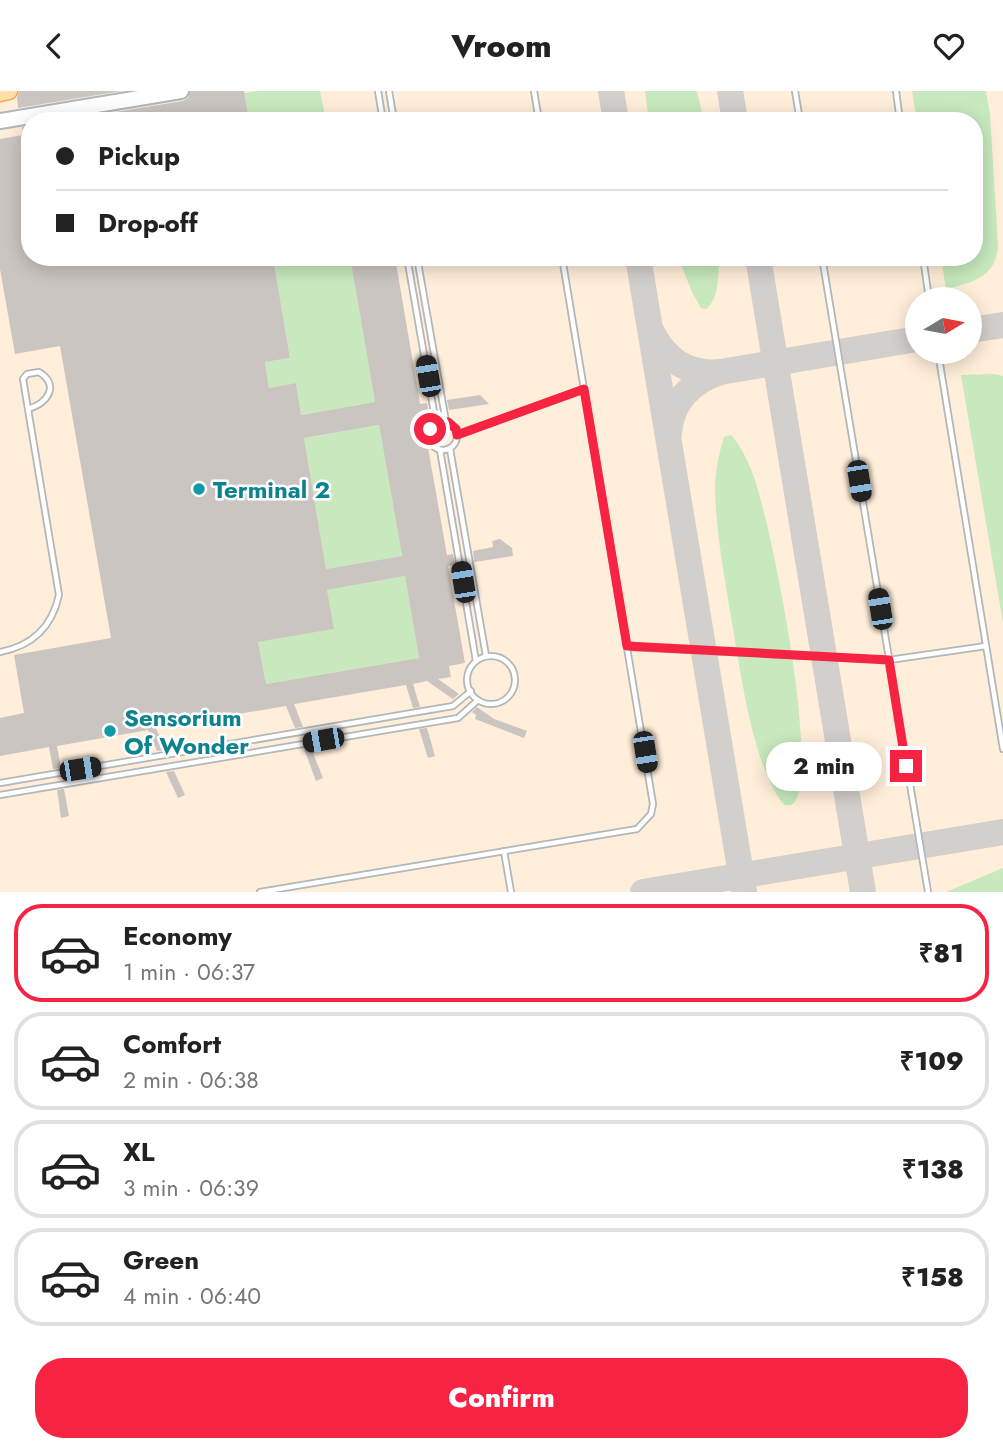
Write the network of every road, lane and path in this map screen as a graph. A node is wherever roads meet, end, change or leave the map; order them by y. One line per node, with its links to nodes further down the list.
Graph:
1 (9, 91): 8 (main road)
2 (181, 91): 9 (main road)
3 (378, 91): 10 (lane)
4 (389, 91): 11 (lane)
5 (534, 91): 12 (lane)
6 (795, 91): 13 (lane)
7 (896, 91): 14 (lane)
8 (0, 93)
9 (57, 112)
10 (382, 112)
11 (392, 112)
12 (538, 112)
13 (798, 112)
14 (900, 112)
15 (21, 118): 16 (main road)
16 (0, 121)
17 (409, 266): 27 (lane)
18 (419, 266): 26 (lane)
19 (564, 266): 24 (lane)
20 (823, 266): 35 (lane)
21 (924, 266): 22 (lane)
22 (927, 287)
23 (940, 364): 32 (lane)
24 (584, 389): 28 (lane); 31 (lane)
25 (29, 409): 25 (lane); 33 (lane)
26 (446, 422): 27 (lane); 28 (lane)
27 (436, 424): 30 (lane)
28 (457, 435): 29 (lane)
29 (450, 449): 30 (lane); 34 (lane)
30 (440, 450): 36 (lane)
31 (627, 646): 35 (lane); 42 (lane)
32 (986, 646): 35 (lane); 39 (lane)
33 (0, 652)
34 (486, 656): 36 (lane); 38 (lane)
35 (889, 660): 45 (lane)
36 (476, 661): 37 (lane)
37 (471, 691): 38 (lane); 40 (lane)
38 (478, 700): 41 (lane)
39 (1003, 749)
40 (0, 783)
41 (0, 795)
42 (504, 851): 43 (lane); 44 (lane)
43 (260, 892)
44 (511, 892)
45 (928, 892)

